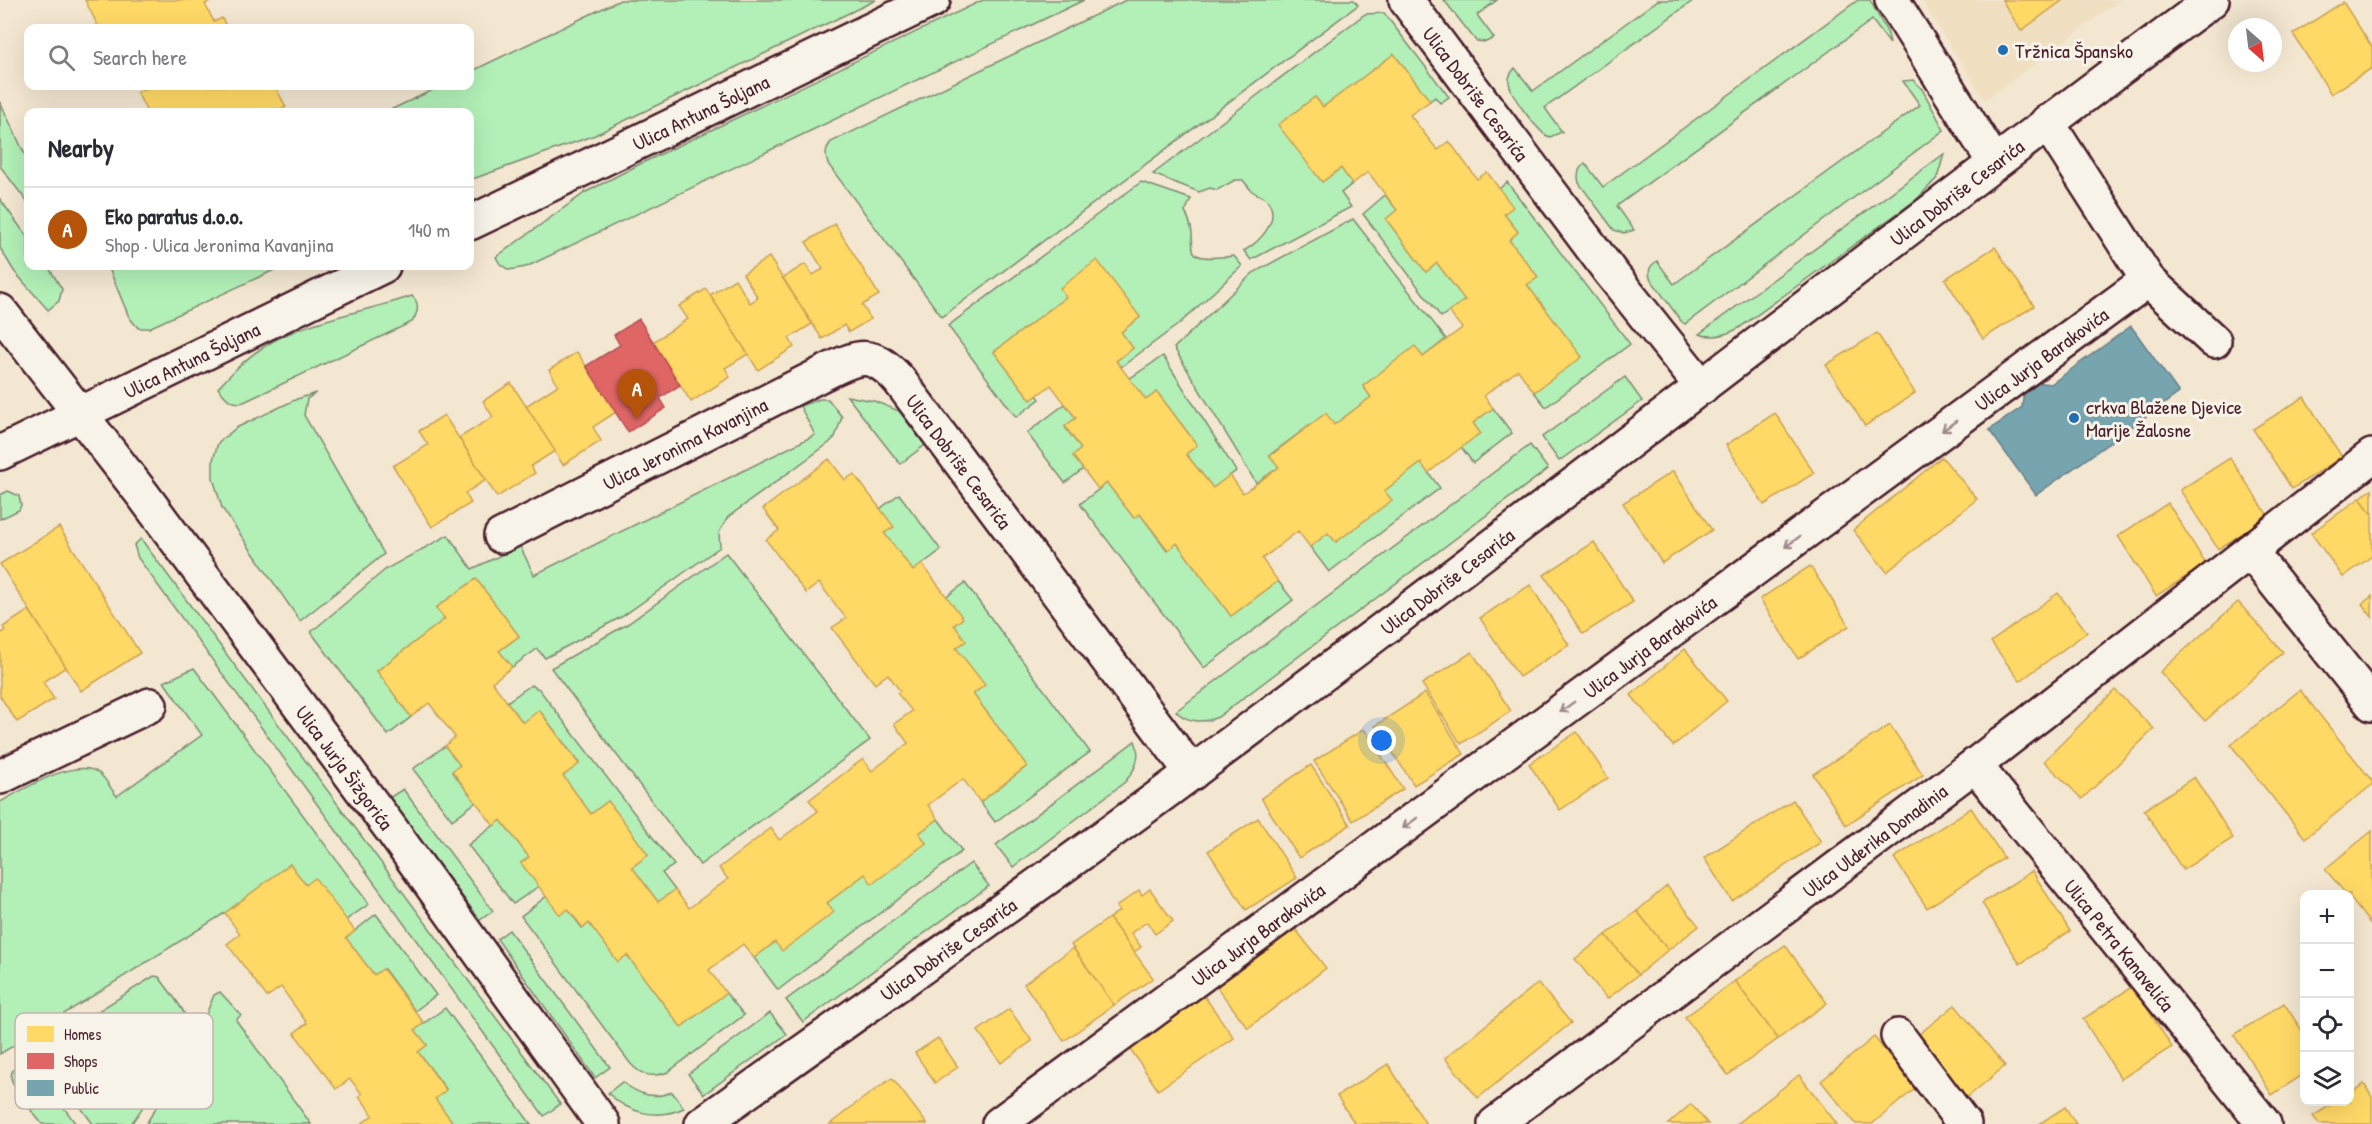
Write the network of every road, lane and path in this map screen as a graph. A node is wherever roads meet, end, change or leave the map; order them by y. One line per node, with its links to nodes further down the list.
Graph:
1 (933, 0): 7 (street, Ulica Antuna Šoljana)
2 (1406, 0): 13 (street, Ulica Dobriše Cesarića)
3 (1892, 0): 6 (street)
4 (2212, 0): 5 (street, Ulica Dobriše Cesarića)
5 (2047, 122): 6 (street, Ulica Dobriše Cesarića); 9 (street)
6 (1994, 162): 13 (street, Ulica Dobriše Cesarića)
7 (474, 221)
8 (375, 270): 14 (street, Ulica Antuna Šoljana)
9 (2148, 280): 11 (street); 27 (street, Ulica Jurja Barakovića, one-way to 27)
10 (0, 311): 14 (street, Ulica Jurja Šižgorića)
11 (2214, 341)
12 (872, 358): 17 (street, Ulica Jeronima Kavanjina); 22 (street, Ulica Dobriše Cesarića)
13 (1702, 387): 22 (street, Ulica Dobriše Cesarića)
14 (81, 414): 15 (street, Ulica Antuna Šoljana); 25 (street, Ulica Jurja Šižgorića)
15 (0, 453)
16 (2372, 456): 18 (street, Ulica Ulderika Donadinia)
17 (501, 536)
18 (2250, 551): 19 (street); 21 (street, Ulica Ulderika Donadinia)
19 (2372, 704)
20 (150, 705): 23 (street)
21 (1975, 765): 28 (street, Ulica Ulderika Donadinia); 30 (street, Ulica Petra Kanavelića)
22 (1192, 773): 26 (street, Ulica Dobriše Cesarića)
23 (0, 777)
24 (1898, 1036): 29 (street)
25 (603, 1124)
26 (702, 1124)
27 (999, 1124)
28 (1495, 1124)
29 (1964, 1124)
30 (2264, 1124)

